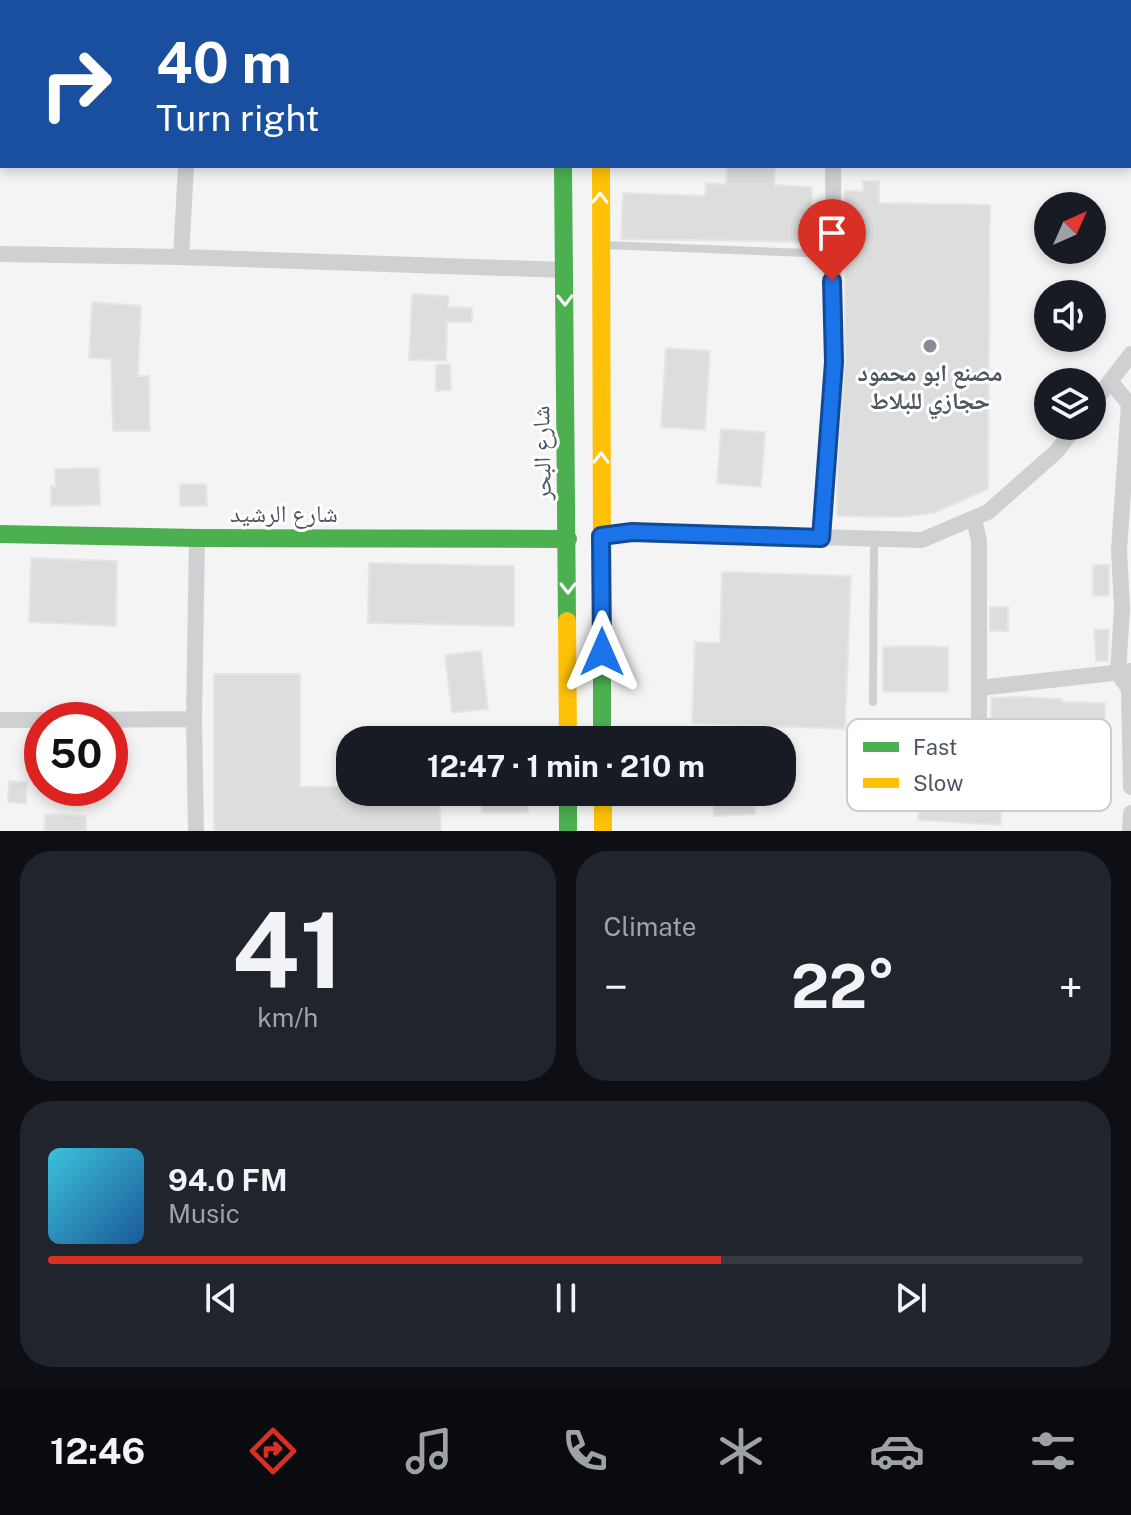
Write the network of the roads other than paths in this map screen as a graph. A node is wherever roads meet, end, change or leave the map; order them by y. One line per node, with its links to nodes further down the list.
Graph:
1 (186, 168): 8 (street)
2 (563, 168): 9 (main road, شارع البحر)
3 (601, 168): 5 (main road, one-way to 3)
4 (833, 168): 7 (street)
5 (600, 245): 7 (lane); 16 (main road, one-way to 5)
6 (0, 254): 8 (street)
7 (832, 254): 18 (street)
8 (181, 257): 9 (street)
9 (564, 270): 19 (main road, شارع البحر, one-way to 19)
10 (1131, 354): 11 (street)
11 (1110, 381): 12 (street); 21 (street)
12 (1106, 386)
13 (1065, 440): 14 (street)
14 (974, 519): 20 (street); 22 (street)
15 (0, 534): 17 (main road, شارع الرشيد)
16 (601, 536): 18 (street); 30 (main road)
17 (197, 538): 19 (main road, شارع الرشيد); 24 (street)
18 (821, 538): 20 (street)
19 (568, 539): 29 (main road, شارع البحر, one-way to 29)
20 (874, 539): 23 (lane)
21 (1124, 672): 22 (street); 31 (street)
22 (979, 688): 25 (street)
23 (873, 702)
24 (194, 719): 28 (street); 35 (street)
25 (979, 719)
26 (0, 720): 27 (street)
27 (24, 720)
28 (128, 720)
29 (568, 726)
30 (602, 726)
31 (1131, 787)
32 (568, 806): 36 (main road)
33 (603, 806): 37 (main road)
34 (1131, 813): 38 (street)
35 (196, 831)
36 (568, 831)
37 (603, 831)
38 (1130, 831)

